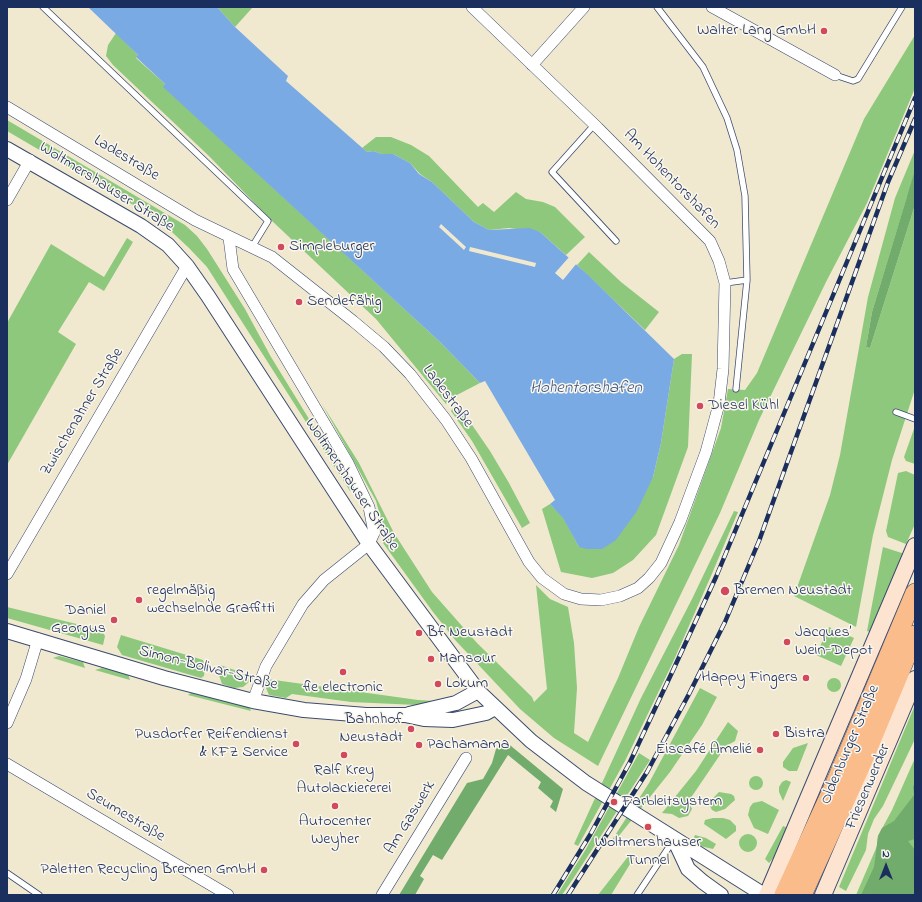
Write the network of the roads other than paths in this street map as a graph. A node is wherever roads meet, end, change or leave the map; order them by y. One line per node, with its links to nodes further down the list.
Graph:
1 (43, 7): 17 (lane)
2 (472, 7): 8 (street, Am Hohentorshafen)
3 (584, 7): 8 (street)
4 (657, 7): 19 (lane)
5 (712, 7): 7 (street)
6 (902, 7): 9 (lane)
7 (726, 11): 9 (street)
8 (532, 65): 11 (street, Am Hohentorshafen)
9 (835, 75)
10 (7, 107): 15 (street, Ladestraße)
11 (595, 124): 16 (lane); 20 (street, Am Hohentorshafen)
12 (7, 149): 13 (street, Woltmershauser Straße)
13 (30, 160): 14 (street); 18 (street, Woltmershauser Straße)
14 (7, 200)
15 (229, 238): 17 (street, Ladestraße); 24 (street)
16 (616, 241)
17 (252, 247): 28 (street, Ladestraße)
18 (187, 266): 24 (street, Woltmershauser Straße); 26 (street, Zwischenahner Straße)
19 (747, 280): 20 (lane); 21 (lane)
20 (725, 283): 28 (street, Am Hohentorshafen)
21 (736, 390)
22 (896, 412): 23 (lane)
23 (915, 419)
24 (369, 544): 33 (street, Woltmershauser Straße); 34 (street)
25 (915, 546): 47 (main road)
26 (7, 574)
27 (915, 593): 48 (highway, Oldenburger Straße)
28 (601, 600)
29 (7, 631): 31 (street, Simon-Bolivar-Straße)
30 (915, 635): 49 (highway, Oldenburger Straße)
31 (38, 639): 34 (street, Simon-Bolivar-Straße); 37 (street)
32 (915, 679): 50 (main road, Friesenwerder)
33 (478, 691): 35 (street, Woltmershauser Straße); 36 (street, Simon-Bolivar-Straße)
34 (253, 701): 36 (street, Simon-Bolivar-Straße)
35 (495, 708): 36 (street, Simon-Bolivar-Straße); 40 (street, Woltmershauser Straße)
36 (405, 715)
37 (7, 723)
38 (466, 758): 44 (street, Am Gaswerk)
39 (7, 764): 43 (street, Seumestraße)
40 (674, 839): 45 (lane); 46 (street); 47 (street, Woltmershauser Straße)
41 (7, 873): 42 (lane)
42 (39, 895)
43 (228, 895)
44 (383, 895)
45 (637, 895)
46 (721, 895)
47 (766, 895)
48 (784, 895)
49 (802, 895)
50 (823, 895)

